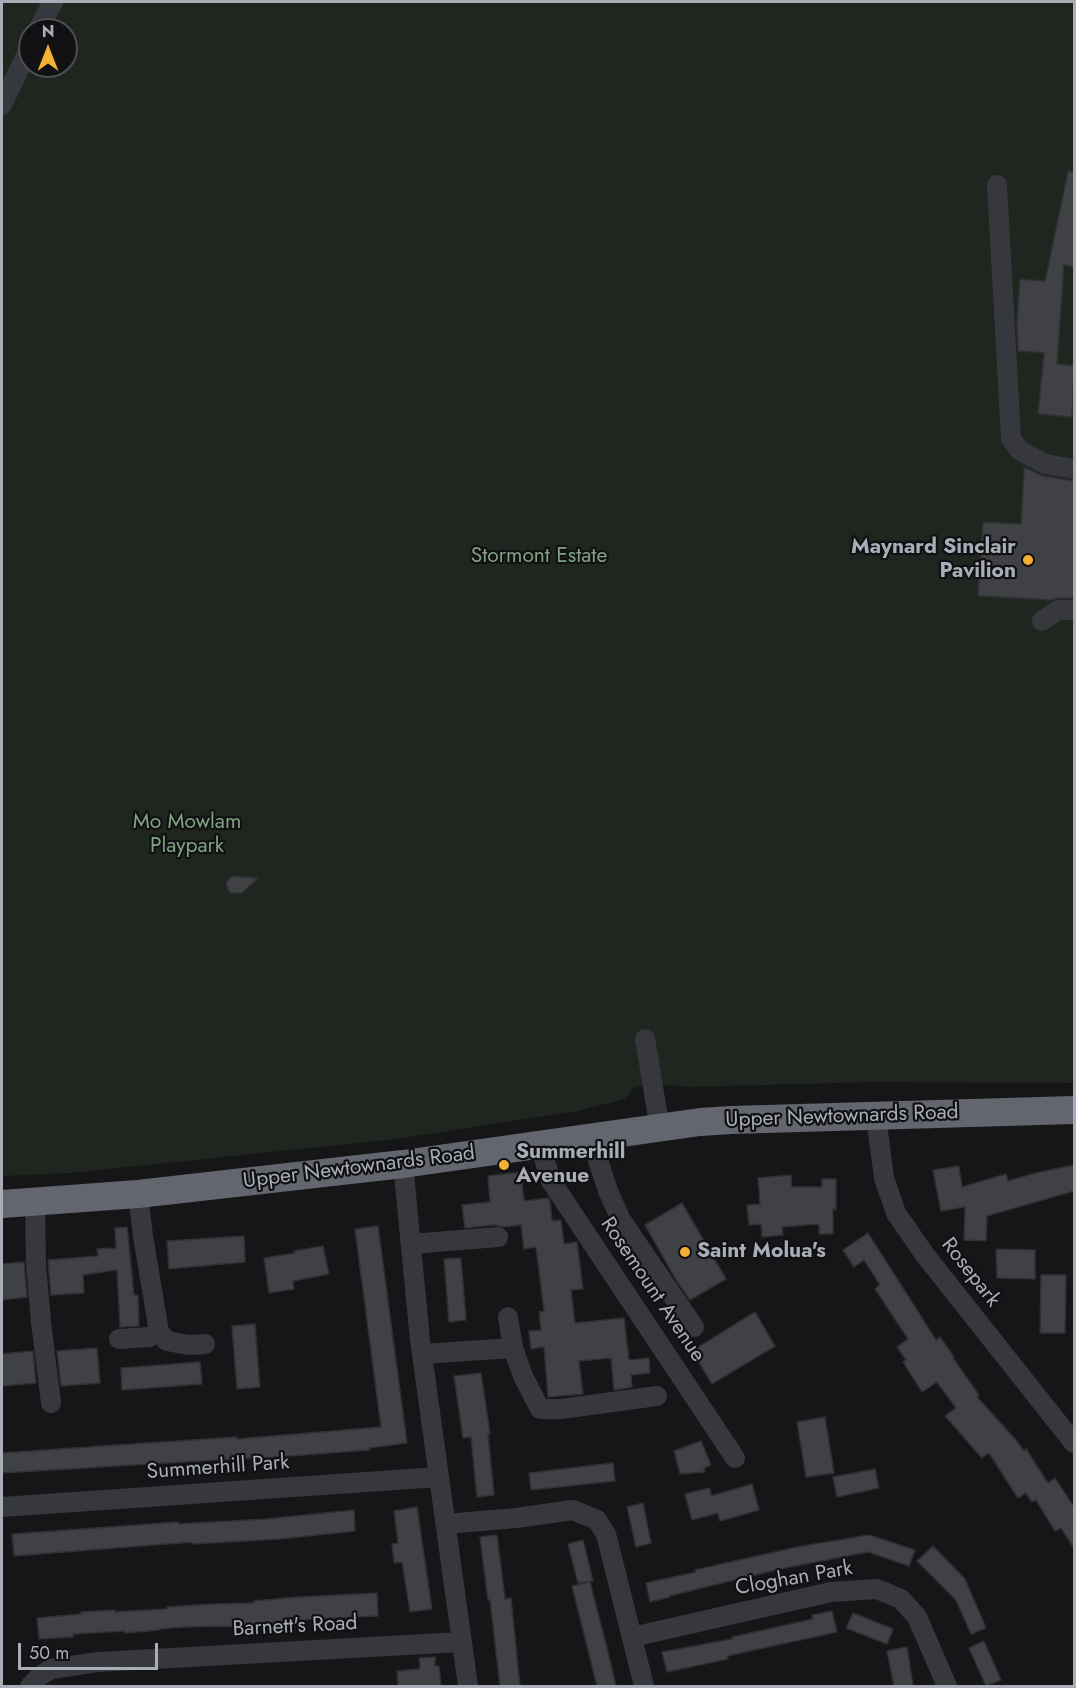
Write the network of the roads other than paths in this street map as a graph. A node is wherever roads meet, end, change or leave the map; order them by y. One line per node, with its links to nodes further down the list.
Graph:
1 (53, 2): 2 (street)
2 (44, 18)
3 (18, 72): 4 (street)
4 (2, 105)
5 (997, 185): 6 (street)
6 (1074, 469)
7 (1074, 610): 8 (street)
8 (1042, 621)
9 (645, 1039): 12 (street)
10 (1074, 1110): 11 (highway, Upper Newtownards Road)
11 (876, 1116): 12 (highway, Upper Newtownards Road); 30 (street, Rosepark)
12 (660, 1129): 13 (highway, Upper Newtownards Road)
13 (591, 1138): 14 (highway, Upper Newtownards Road); 22 (street)
14 (540, 1145): 15 (highway, Upper Newtownards Road); 31 (street, Rosemount Avenue)
15 (403, 1164): 16 (highway, Upper Newtownards Road); 20 (street)
16 (138, 1194): 17 (highway, Upper Newtownards Road); 23 (street)
17 (35, 1202): 18 (highway, Upper Newtownards Road); 29 (street)
18 (2, 1204)
19 (498, 1237): 20 (street)
20 (411, 1244): 27 (street)
21 (508, 1317): 26 (street)
22 (694, 1327)
23 (159, 1332): 24 (street); 25 (street)
24 (119, 1339)
25 (205, 1344)
26 (513, 1348): 27 (street); 28 (street)
27 (422, 1354): 32 (street)
28 (657, 1396)
29 (51, 1403)
30 (1073, 1439)
31 (735, 1458)
32 (439, 1477): 33 (street, Summerhill Park); 34 (street)
33 (2, 1507)
34 (446, 1524): 35 (street); 36 (street)
35 (632, 1637): 39 (street); 40 (street, Cloghan Park)
36 (462, 1642): 37 (street, Barnett's Road); 38 (street)
37 (30, 1686)
38 (468, 1686)
39 (644, 1686)
40 (947, 1686)

